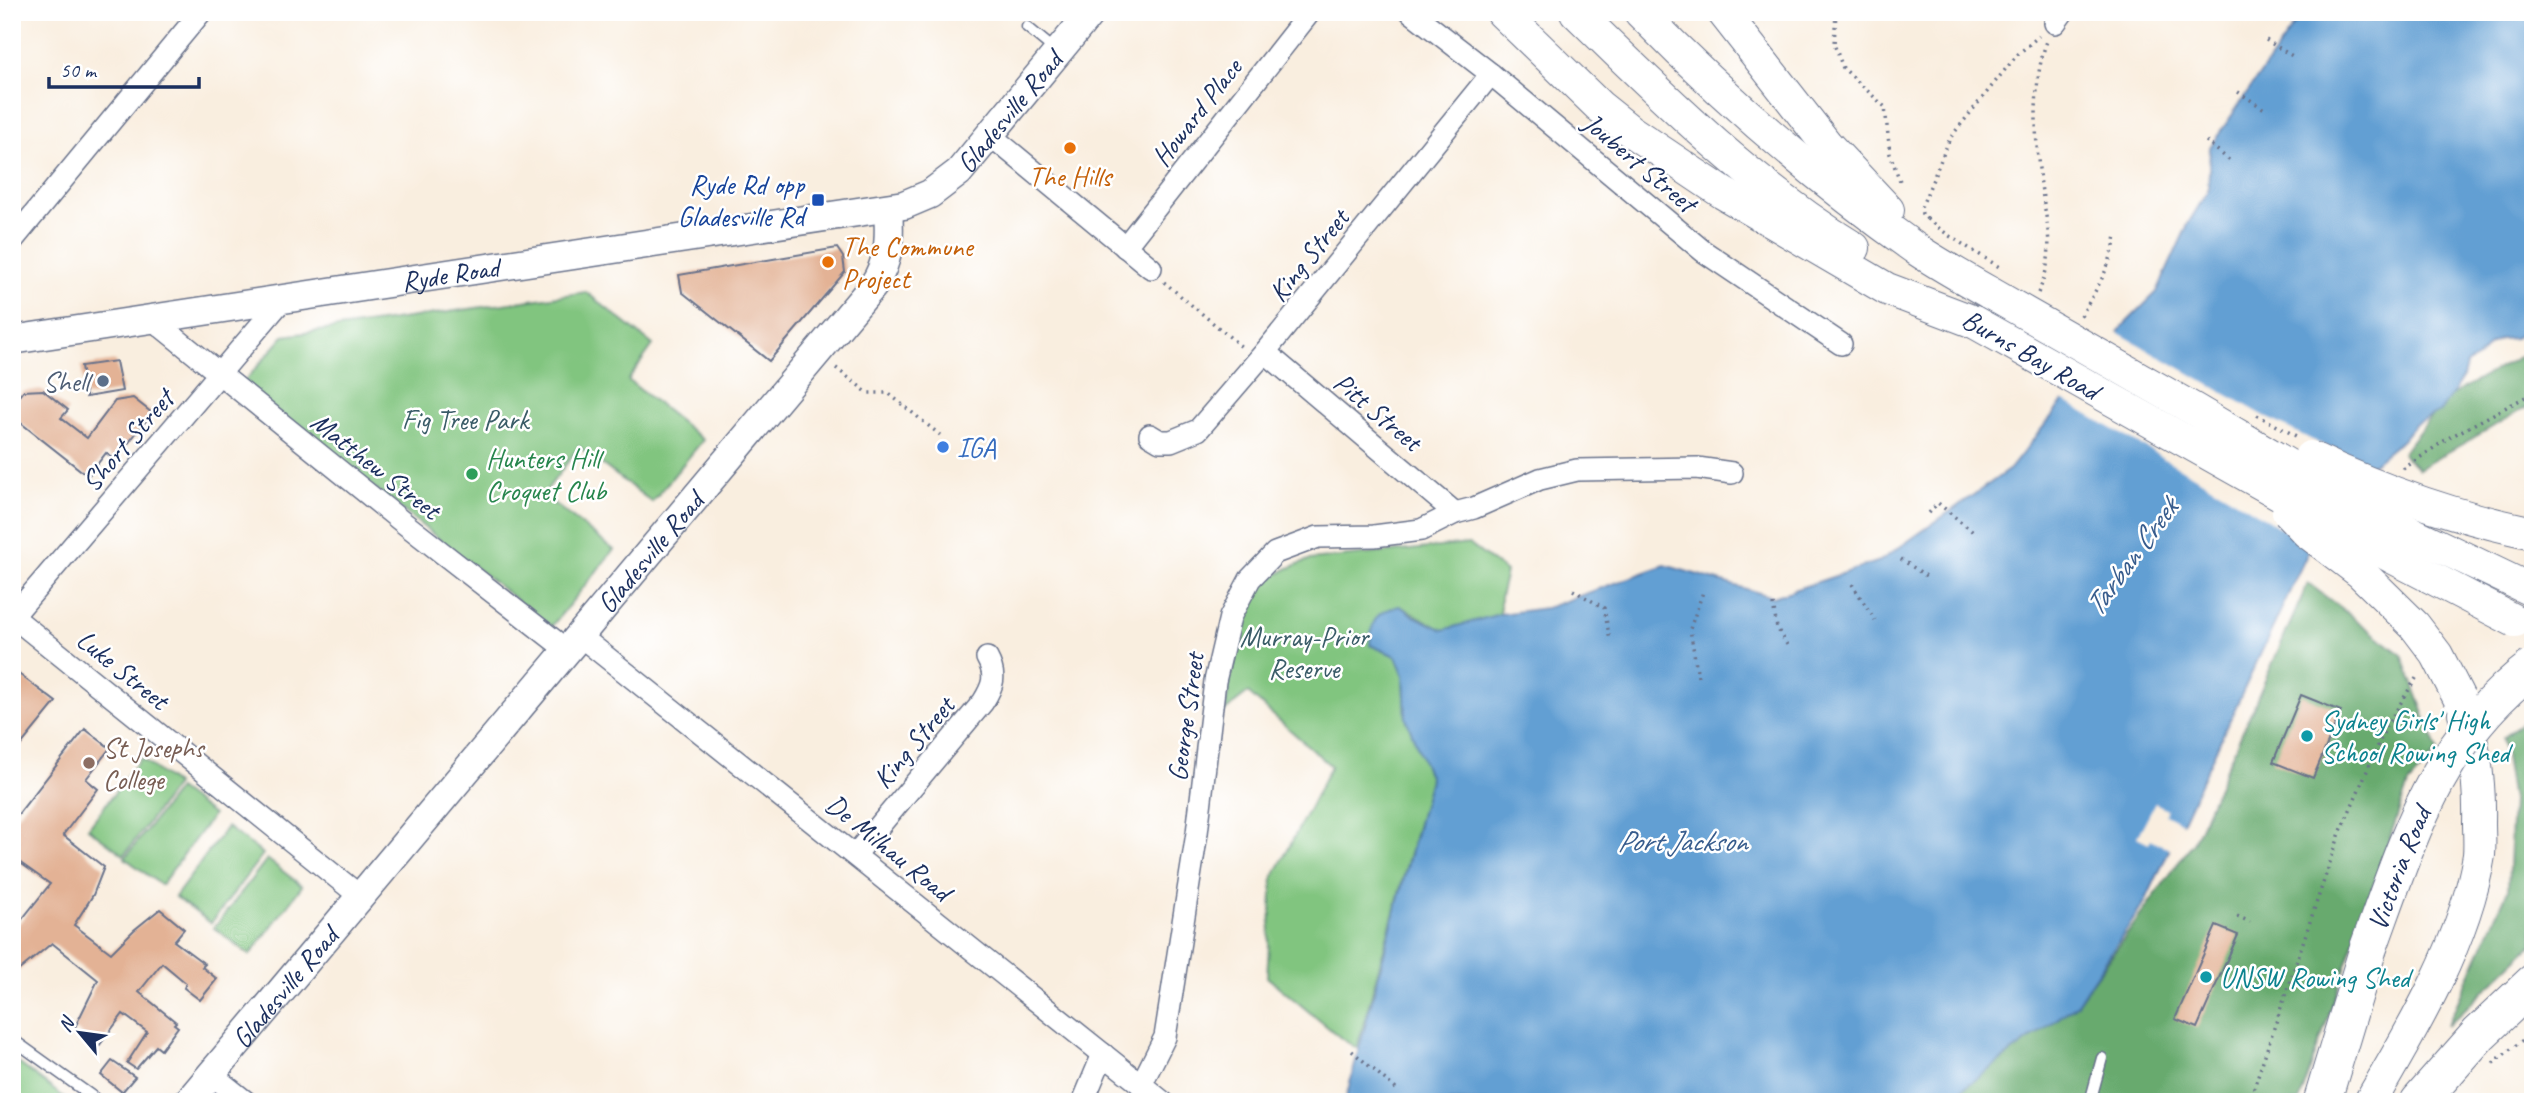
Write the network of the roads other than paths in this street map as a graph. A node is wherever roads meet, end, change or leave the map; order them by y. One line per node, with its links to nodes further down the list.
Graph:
1 (201, 12): 14 (street)
2 (1091, 12): 10 (main road, Gladesville Road)
3 (1310, 12): 15 (street, Howard Place)
4 (1410, 12): 11 (street, Joubert Street)
5 (1502, 12): 20 (main road)
6 (1576, 12): 20 (main road, Burns Bay Road)
7 (1640, 12): 17 (main road, Burns Bay Road)
8 (1723, 12): 17 (main road)
9 (1027, 27): 10 (lane)
10 (1058, 52): 12 (main road, Gladesville Road)
11 (1491, 75): 22 (street, Joubert Street); 23 (street, King Street)
12 (990, 135): 13 (main road, Gladesville Road); 15 (street)
13 (888, 208): 18 (main road, Ryde Road); 34 (main road, Gladesville Road)
14 (12, 241)
15 (1125, 247): 16 (street)
16 (1151, 268)
17 (1997, 282): 25 (main road, Burns Bay Road, bridge)
18 (283, 299): 19 (main road, Ryde Road); 24 (street, Short Street)
19 (152, 319): 21 (main road, Ryde Road); 24 (street, Matthew Street)
20 (1974, 322): 28 (main road, Burns Bay Road, bridge)
21 (12, 340)
22 (1841, 344)
23 (1265, 352): 26 (street, King Street); 29 (street, Pitt Street)
24 (219, 376): 32 (street, Short Street); 34 (street, Matthew Street)
25 (2195, 410): 30 (main road, bridge); 31 (main road, Burns Bay Road, bridge)
26 (1150, 435)
27 (1732, 473): 29 (street, George Street)
28 (2267, 487): 33 (main road, Burns Bay Road, bridge); 52 (main road, bridge)
29 (1455, 513): 44 (street, George Street)
30 (2533, 533)
31 (2533, 591)
32 (13, 616): 38 (street, Luke Street)
33 (2524, 624)
34 (574, 643): 37 (street, De Milhau Road); 38 (main road, Gladesville Road)
35 (987, 659): 37 (street, King Street)
36 (2533, 667): 51 (highway, Victoria Road, bridge)
37 (855, 855): 41 (street, De Milhau Road)
38 (362, 897): 43 (main road, Gladesville Road)
39 (2533, 983): 53 (highway)
40 (12, 1039): 45 (lane)
41 (1103, 1054): 44 (street, De Milhau Road); 48 (street)
42 (2102, 1058): 50 (lane)
43 (212, 1076): 46 (main road, Gladesville Road); 47 (street)
44 (1141, 1085): 49 (street, De Milhau Road)
45 (100, 1102)
46 (188, 1102)
47 (246, 1102)
48 (1083, 1102)
49 (1163, 1102)
50 (2090, 1102)
51 (2322, 1102)
52 (2370, 1102)
53 (2419, 1102)

